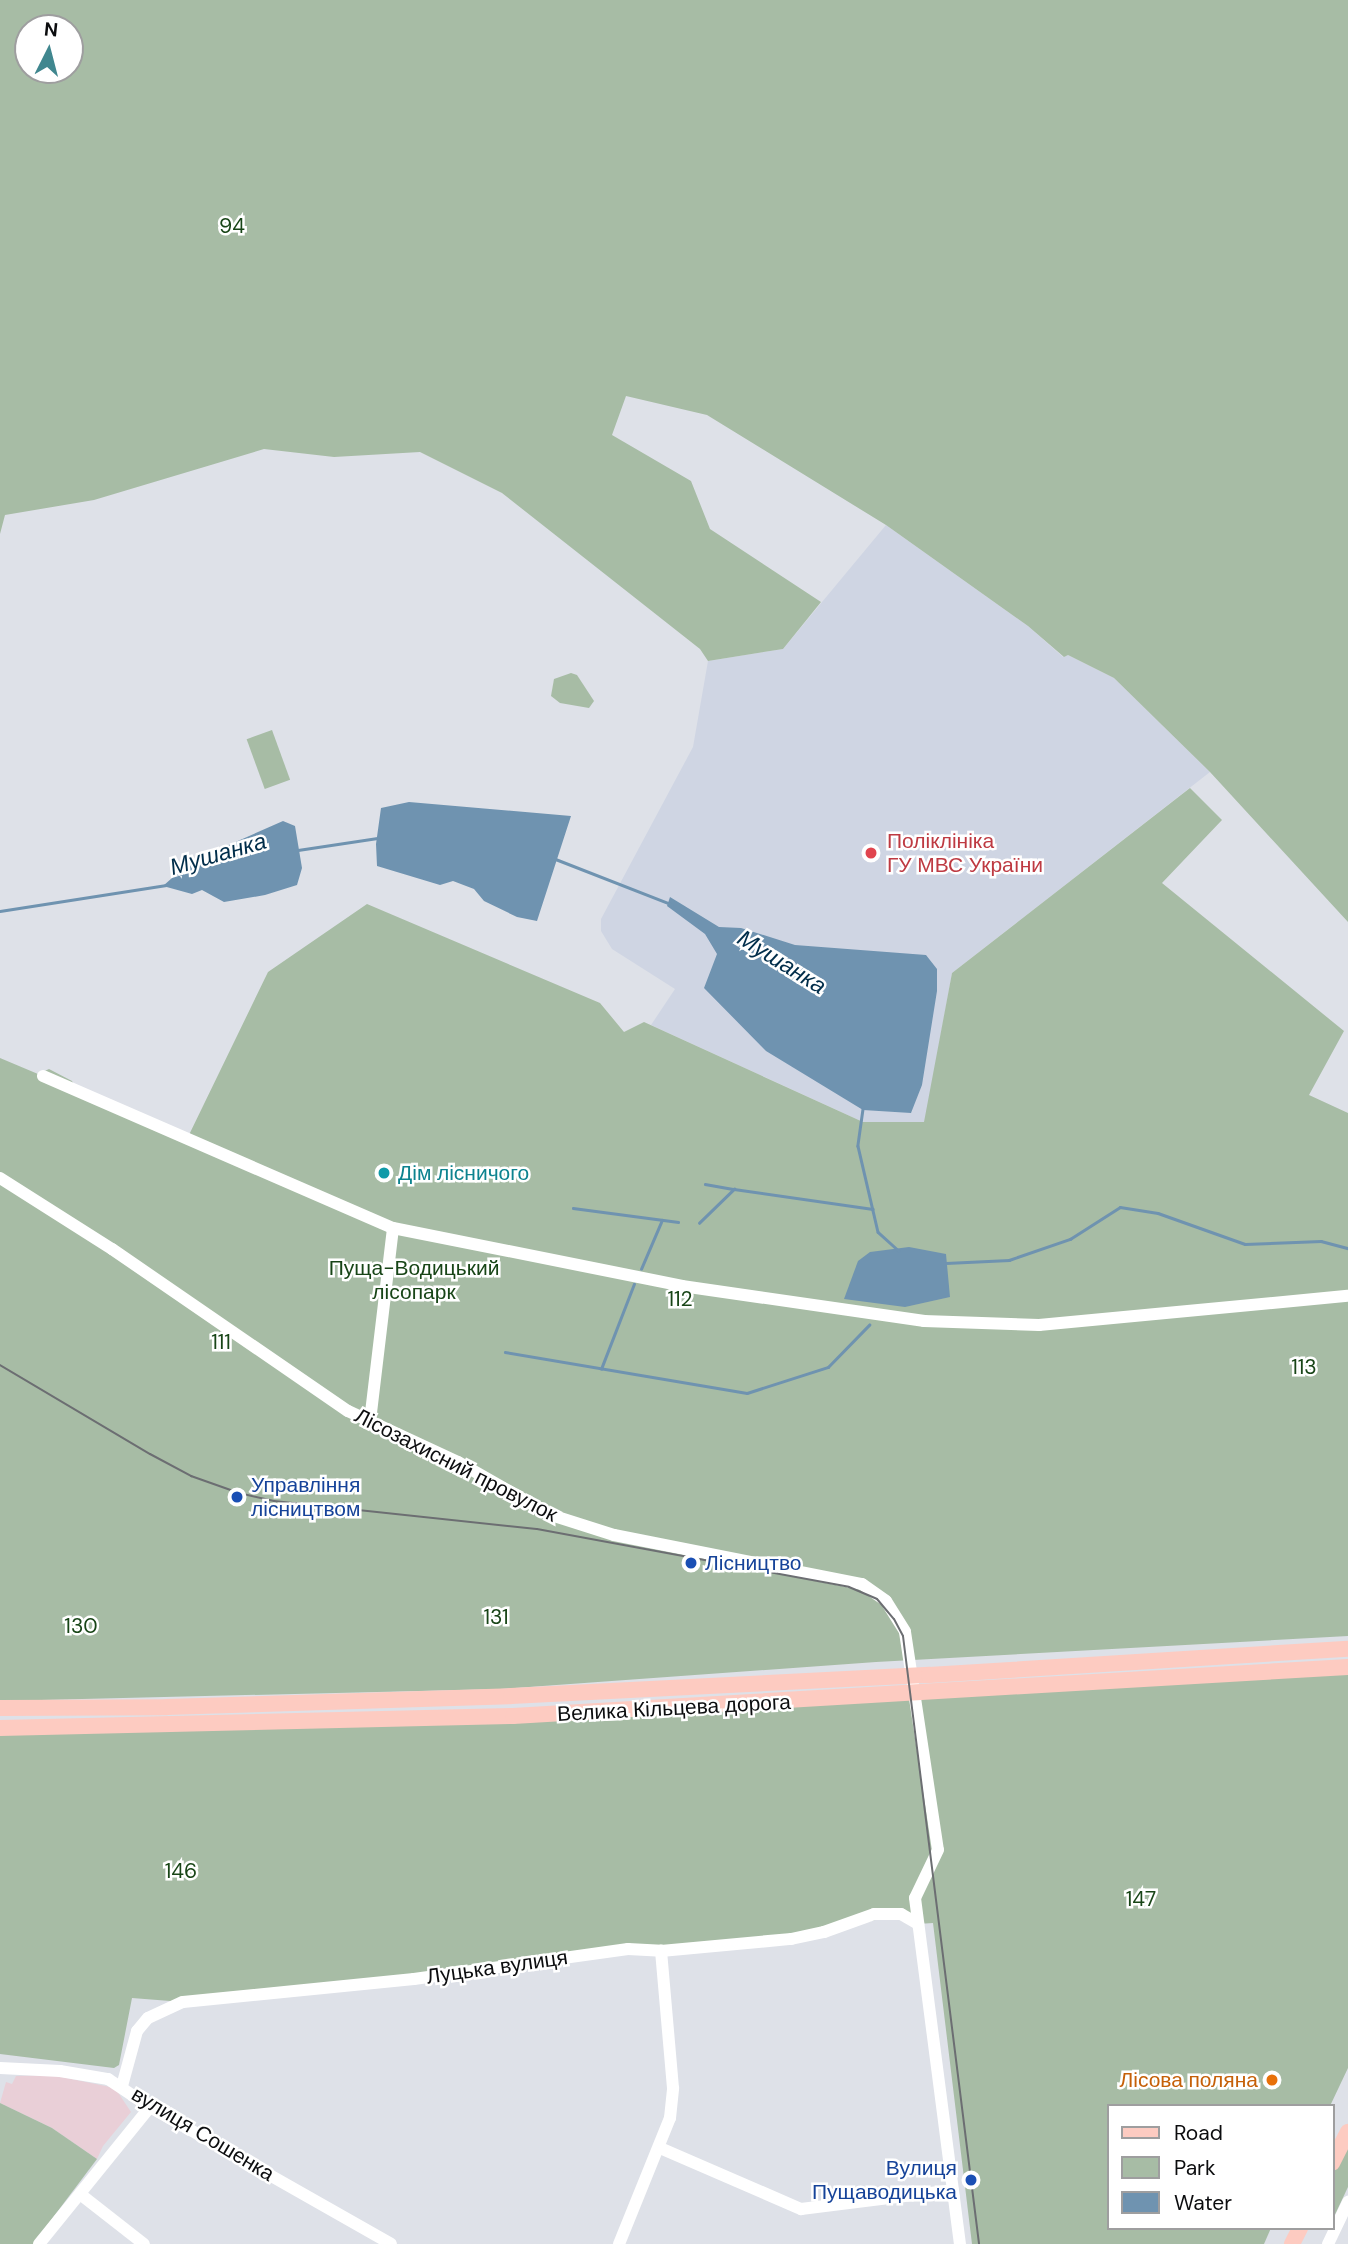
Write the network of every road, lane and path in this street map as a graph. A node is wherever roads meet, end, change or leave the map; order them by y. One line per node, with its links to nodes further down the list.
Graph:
1 (43, 1076): 3 (street)
2 (0, 1178): 5 (street, Лісозахисний провулок)
3 (393, 1228): 4 (street); 5 (street)
4 (1348, 1296)
5 (370, 1421): 10 (street, Лісозахисний провулок)
6 (1348, 1648): 8 (main road, Велика Кільцева дорога)
7 (1348, 1667): 9 (main road, Велика Кільцева дорога)
8 (0, 1708)
9 (0, 1728)
10 (918, 1924): 11 (street, Луцька вулиця); 18 (street, Лісозахисний провулок)
11 (661, 1951): 13 (street, Луцька вулиця); 16 (street)
12 (0, 2068): 13 (street, вулиця Сошенка)
13 (122, 2086): 14 (street, вулиця Сошенка)
14 (150, 2107): 19 (street); 23 (street, вулиця Сошенка)
15 (1348, 2132): 17 (main road)
16 (660, 2148): 18 (street); 24 (street)
17 (1334, 2159)
18 (953, 2190): 25 (street, Лісозахисний провулок)
19 (80, 2194): 21 (street); 22 (street)
20 (1348, 2202): 26 (street)
21 (39, 2244)
22 (144, 2244)
23 (391, 2244)
24 (619, 2244)
25 (960, 2244)
26 (1328, 2244)

